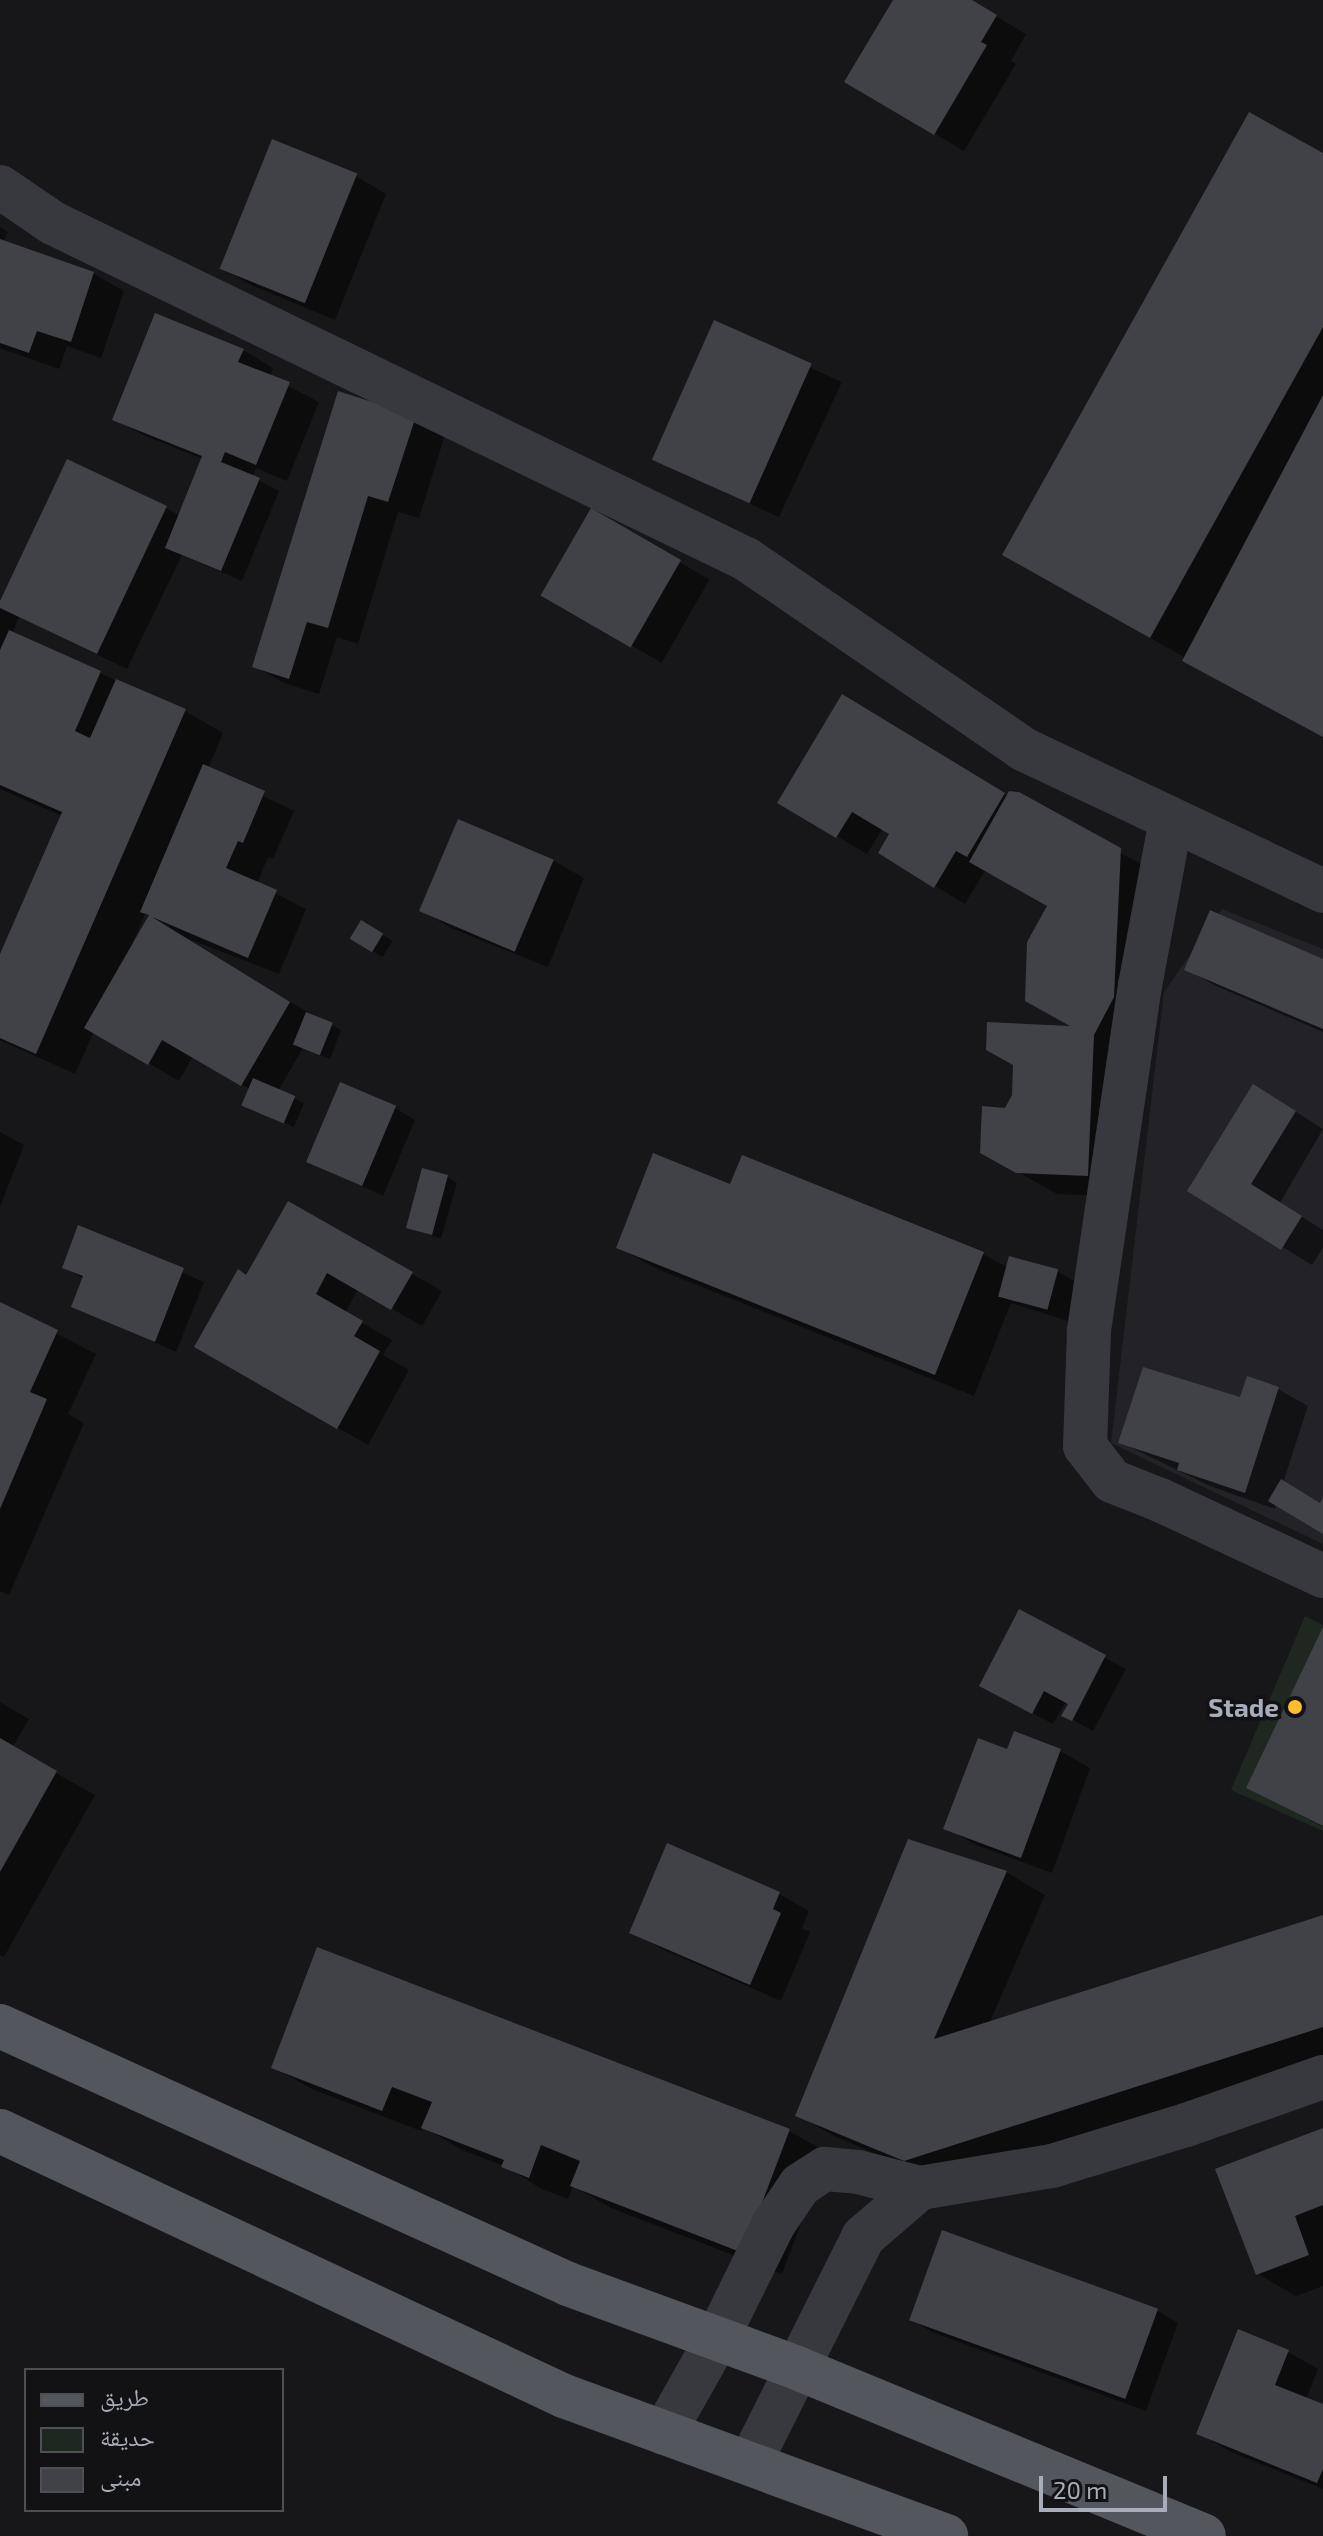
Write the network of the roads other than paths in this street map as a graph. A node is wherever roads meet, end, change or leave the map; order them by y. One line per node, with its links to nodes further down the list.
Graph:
1 (0, 187): 2 (street)
2 (1171, 820): 3 (street); 4 (street)
3 (1323, 891)
4 (1323, 1576)
5 (0, 2026): 9 (main road)
6 (1323, 2077): 8 (street)
7 (0, 2131): 11 (main road)
8 (920, 2188): 9 (street); 10 (street)
9 (717, 2339): 10 (main road); 11 (street)
10 (797, 2368): 12 (street); 14 (main road)
11 (664, 2433): 12 (main road)
12 (750, 2463): 13 (main road)
13 (946, 2536)
14 (1204, 2536)

